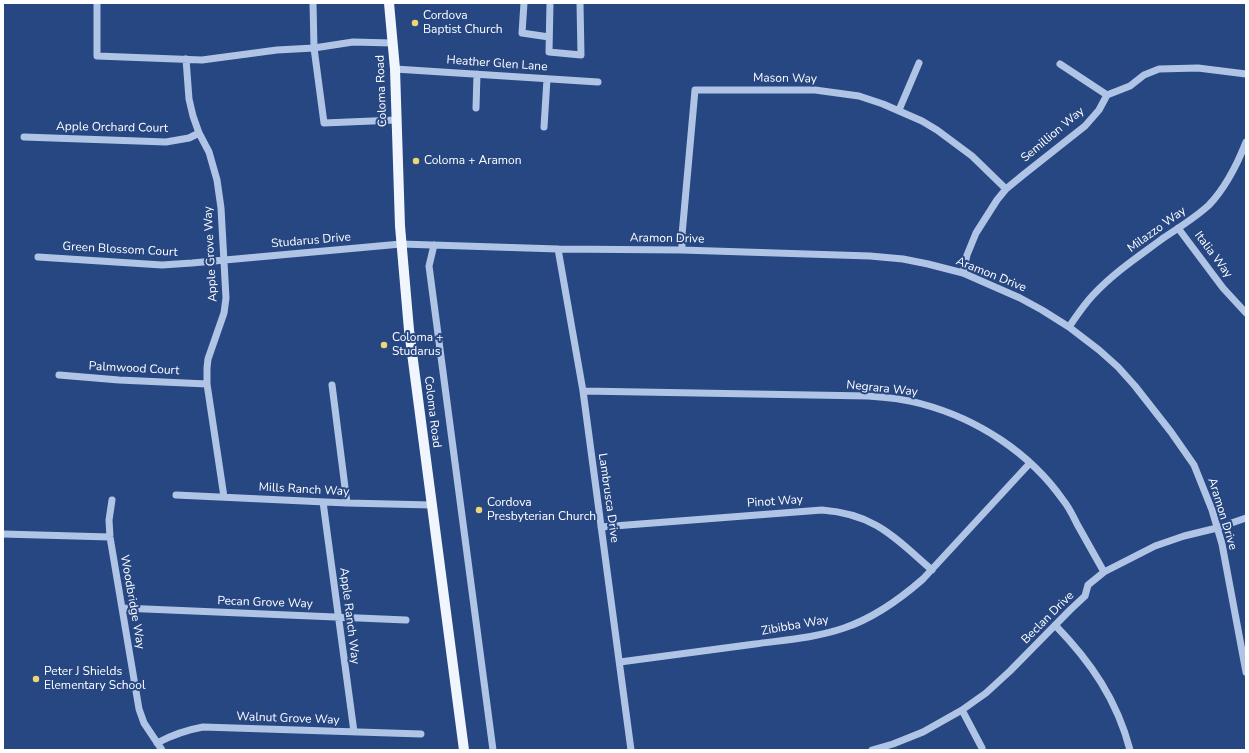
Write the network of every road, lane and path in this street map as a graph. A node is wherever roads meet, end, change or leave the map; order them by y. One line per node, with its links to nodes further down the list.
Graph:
1 (97, 3): 10 (street)
2 (313, 3): 9 (street)
3 (389, 3): 8 (main road, Coloma Road)
4 (524, 3): 7 (street)
5 (550, 3): 7 (street)
6 (580, 3): 7 (street)
7 (550, 37)
8 (392, 42): 9 (street); 13 (main road, Coloma Road)
9 (314, 48): 10 (street); 21 (street)
10 (186, 59): 23 (street, Apple Grove Way)
11 (919, 63): 20 (street)
12 (1060, 64): 18 (street)
13 (395, 69): 14 (street, Heather Glen Lane); 21 (main road, Coloma Road)
14 (477, 74): 16 (street, Heather Glen Lane); 19 (street)
15 (1246, 74): 18 (street)
16 (547, 79): 17 (street, Heather Glen Lane); 22 (street)
17 (598, 82)
18 (1107, 95): 26 (street, Semillion Way)
19 (476, 108)
20 (899, 110): 26 (street, Mason Way); 31 (street, Mason Way)
21 (396, 120): 28 (main road, Coloma Road)
22 (544, 128)
23 (199, 133): 24 (street, Apple Orchard Court); 33 (street, Apple Grove Way)
24 (24, 136)
25 (1246, 142): 27 (street, Milazzo Way)
26 (1006, 190): 34 (street, Semillion Way)
27 (1178, 228): 35 (street, Italia Way); 36 (street, Milazzo Way)
28 (401, 244): 29 (street, Aramon Drive); 33 (street, Studarus Drive); 47 (main road, Coloma Road)
29 (434, 245): 30 (street, Aramon Drive); 68 (street, Coloma Road)
30 (558, 249): 31 (street, Aramon Drive); 40 (street, Lambrusca Drive)
31 (682, 250): 34 (street, Aramon Drive)
32 (38, 257): 33 (street, Green Blossom Court)
33 (224, 260): 38 (street, Apple Grove Way)
34 (963, 273): 36 (street, Aramon Drive)
35 (1246, 313)
36 (1069, 327): 50 (street, Aramon Drive)
37 (59, 375): 38 (street, Palmwood Court)
38 (207, 384): 43 (street, Apple Grove Way)
39 (332, 385): 46 (street)
40 (583, 391): 41 (street, Negrara Way); 49 (street, Lambrusca Drive)
41 (1030, 463): 53 (street, Zibibba Way); 54 (street, Negrara Way)
42 (176, 495): 43 (street, Mills Ranch Way)
43 (224, 497): 45 (street, Mills Ranch Way)
44 (112, 500): 52 (street, Woodbridge Way)
45 (323, 502): 46 (street, Mills Ranch Way); 56 (street, Apple Ranch Way)
46 (347, 503): 47 (street, Mills Ranch Way)
47 (432, 505): 67 (main road, Coloma Road)
48 (1246, 518): 50 (street, Beclan Drive)
49 (601, 527): 53 (street, Pinot Way); 59 (street, Lambrusca Drive)
50 (1217, 528): 54 (street, Beclan Drive); 60 (street, Aramon Drive)
51 (3, 534): 52 (street)
52 (110, 537): 55 (street, Woodbridge Way)
53 (932, 570): 59 (street, Zibibba Way)
54 (1104, 572): 58 (street, Beclan Drive)
55 (122, 608): 56 (street, Pecan Grove Way); 64 (street, Woodbridge Way)
56 (338, 617): 57 (street, Pecan Grove Way); 62 (street, Apple Ranch Way)
57 (406, 620)
58 (1055, 625): 61 (street, Beclan Drive); 71 (street)
59 (620, 662): 69 (street, Lambrusca Drive)
60 (1246, 672)
61 (962, 710): 65 (street); 70 (street, Beclan Drive)
62 (354, 732): 63 (street, Walnut Grove Way); 64 (street, Walnut Grove Way)
63 (421, 734)
64 (157, 743): 66 (street, Woodbridge Way)
65 (982, 748)
66 (162, 750)
67 (464, 750)
68 (493, 750)
69 (631, 750)
70 (872, 750)
71 (1130, 750)

